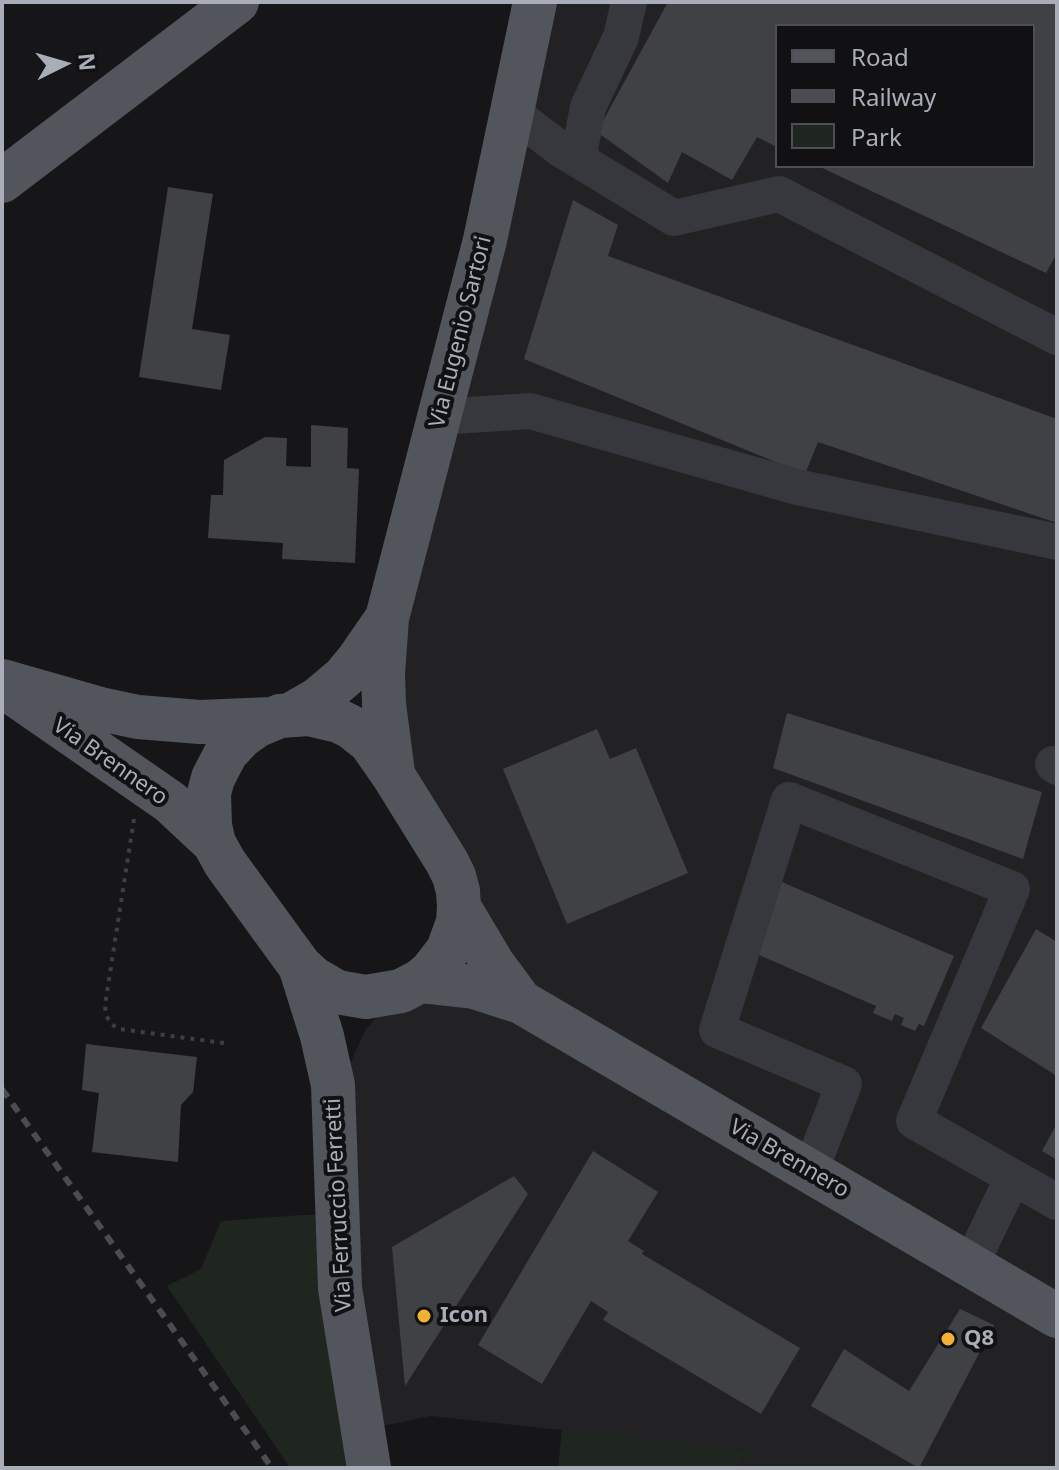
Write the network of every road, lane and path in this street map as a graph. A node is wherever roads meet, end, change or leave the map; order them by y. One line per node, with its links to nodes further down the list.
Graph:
1 (237, 2): 8 (main road)
2 (522, 2): 5 (main road, Via Eugenio Sartori)
3 (535, 2): 5 (main road, Via Eugenio Sartori)
4 (629, 2): 7 (lane)
5 (527, 45): 6 (main road, Via Eugenio Sartori)
6 (513, 113): 7 (lane); 10 (main road, Via Eugenio Sartori)
7 (578, 160): 9 (lane)
8 (2, 181)
9 (1057, 337)
10 (439, 417): 11 (lane); 12 (main road, Via Eugenio Sartori)
11 (1057, 542)
12 (387, 618): 14 (main road, Via Eugenio Sartori); 15 (main road, Via Eugenio Sartori)
13 (2, 683): 14 (main road, Via Brennero); 16 (main road, Via Brennero)
14 (281, 717): 15 (main road); 17 (main road)
15 (393, 775): 18 (main road)
16 (143, 782): 17 (main road, Via Brennero); 22 (path)
17 (214, 843): 19 (main road)
18 (459, 907): 20 (main road); 21 (main road, Via Brennero)
19 (300, 966): 20 (main road); 23 (main road, Via Ferruccio Ferretti)
20 (405, 988): 21 (main road, Via Brennero); 23 (main road, Via Ferruccio Ferretti)
21 (521, 1002): 24 (main road, Via Brennero)
22 (224, 1043)
23 (333, 1085): 29 (main road, Via Ferruccio Ferretti)
24 (810, 1172): 25 (lane); 27 (main road, Via Brennero)
25 (1013, 1177): 26 (lane); 27 (lane)
26 (1057, 1202)
27 (971, 1264): 28 (main road, Via Brennero)
28 (1057, 1316)
29 (369, 1468)

